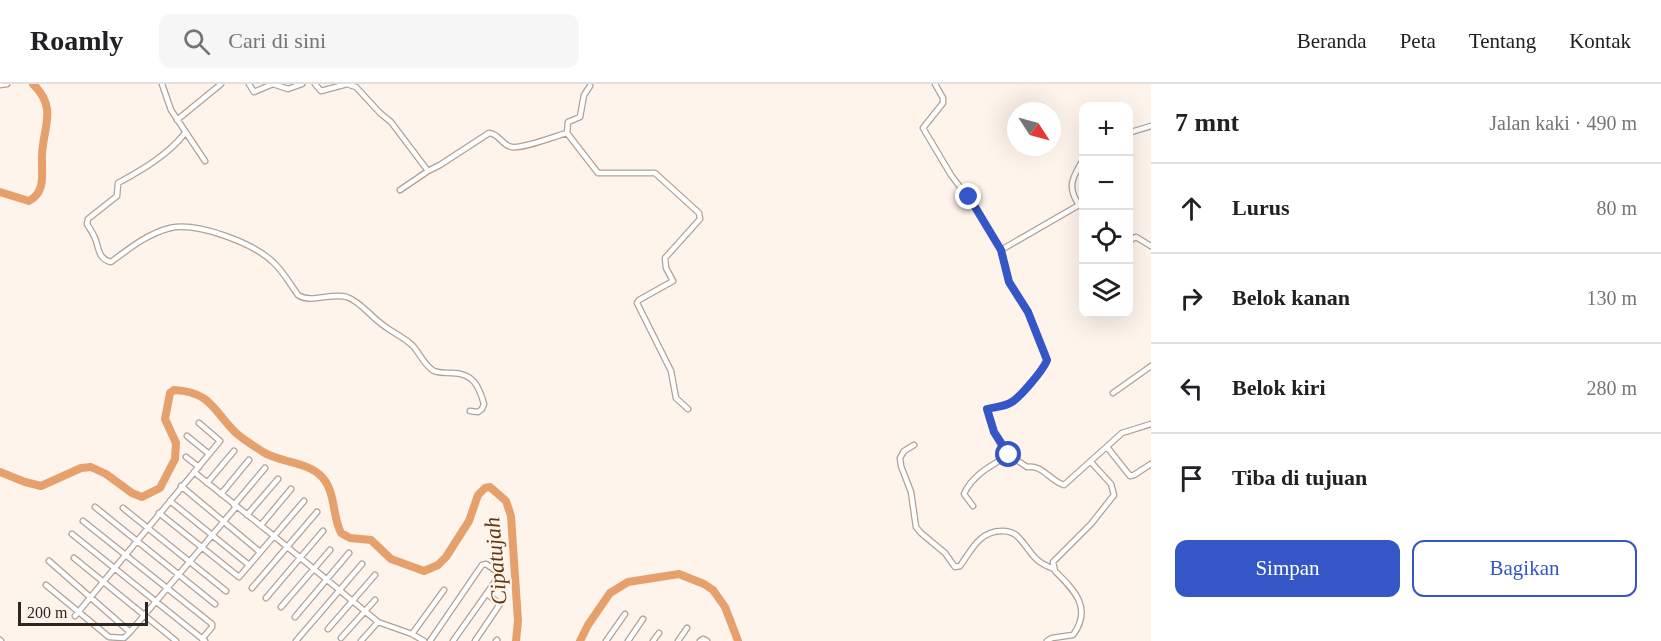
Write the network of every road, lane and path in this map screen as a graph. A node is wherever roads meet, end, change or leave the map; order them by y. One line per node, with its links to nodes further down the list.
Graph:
1 (7, 84): 8 (street)
2 (162, 84): 10 (street)
3 (221, 84): 10 (street)
4 (249, 84): 5 (street)
5 (302, 84)
6 (315, 84): 17 (street)
7 (934, 84): 22 (street)
8 (0, 85)
9 (590, 86): 14 (street)
10 (177, 120): 13 (street)
11 (1151, 126): 12 (street)
12 (1133, 131)
13 (185, 133): 15 (street); 26 (street)
14 (567, 133): 17 (street); 25 (street)
15 (206, 161)
16 (1079, 166): 19 (street)
17 (428, 171): 18 (street)
18 (399, 190)
19 (1079, 206): 22 (street)
20 (1133, 238): 21 (street)
21 (1151, 246)
22 (1001, 250): 34 (street)
23 (1151, 366): 24 (street)
24 (1113, 393)
25 (688, 409)
26 (470, 411)
27 (199, 423): 33 (street)
28 (1151, 424): 31 (street)
29 (187, 436): 33 (street)
30 (914, 445): 79 (street)
31 (1107, 447): 37 (street); 38 (street)
32 (234, 451): 43 (street)
33 (209, 454): 39 (street)
34 (1009, 455): 37 (street); 50 (street)
35 (186, 457): 39 (street)
36 (249, 460): 46 (street)
37 (1090, 462): 79 (street)
38 (1151, 464)
39 (199, 466): 41 (street)
40 (265, 468): 49 (street)
41 (194, 472): 43 (street); 44 (street)
42 (278, 478): 55 (street)
43 (207, 483): 46 (street)
44 (181, 486): 47 (street); 57 (street)
45 (291, 489): 58 (street)
46 (221, 494): 49 (street)
47 (170, 501): 54 (street); 62 (street)
48 (304, 501): 63 (street)
49 (235, 506): 55 (street); 57 (street)
50 (973, 506)
51 (95, 507): 64 (street)
52 (123, 508): 59 (street)
53 (317, 512): 65 (street)
54 (159, 513): 59 (street); 66 (street)
55 (247, 515): 58 (street)
56 (83, 521): 70 (street)
57 (224, 521): 62 (street); 68 (street)
58 (261, 525): 63 (street)
59 (148, 527): 64 (street); 74 (street)
60 (323, 531): 72 (street)
61 (72, 534): 77 (street)
62 (212, 535): 66 (street); 75 (street)
63 (274, 536): 65 (street); 68 (street)
64 (137, 541): 70 (street); 80 (street)
65 (288, 547): 72 (street); 86 (street)
66 (201, 548): 74 (street); 75 (street)
67 (330, 550): 78 (street)
68 (260, 552): 75 (street)
69 (349, 553): 82 (street)
70 (126, 554): 77 (street); 85 (street)
71 (74, 558): 83 (street)
72 (300, 558): 78 (street); 92 (street)
73 (49, 561): 91 (street)
74 (190, 562): 80 (street); 89 (street)
75 (249, 564)
76 (362, 564): 87 (street)
77 (114, 568): 83 (street); 95 (street)
78 (314, 568): 82 (street); 97 (street)
79 (1054, 569): 125 (street)
80 (179, 575): 85 (street); 96 (street)
81 (375, 575): 94 (street)
82 (326, 579): 87 (street); 102 (street)
83 (103, 581): 91 (street); 101 (street)
84 (46, 585): 99 (street)
85 (167, 588): 95 (street); 111 (street)
86 (252, 588)
87 (339, 590): 94 (street); 113 (street)
88 (444, 590): 109 (street)
89 (226, 591)
90 (486, 594): 116 (street); 117 (street); 118 (street)
91 (91, 597): 99 (street); 107 (street)
92 (266, 598)
93 (375, 600): 98 (street)
94 (352, 601): 98 (street); 106 (street)
95 (156, 602): 101 (street); 111 (street)
96 (215, 604)
97 (280, 607)
98 (365, 611): 104 (street); 110 (street)
99 (77, 614): 107 (street)
100 (625, 614): 119 (street)
101 (144, 615): 107 (street); 112 (street)
102 (295, 617)
103 (643, 620): 120 (street)
104 (378, 622): 109 (street); 114 (street)
105 (687, 628): 122 (street)
106 (328, 629)
107 (129, 632)
108 (659, 633): 121 (street)
109 (412, 634): 115 (street)
110 (341, 638)
111 (203, 640)
112 (176, 641)
113 (296, 641)
114 (361, 641)
115 (424, 641)
116 (430, 641)
117 (453, 641)
118 (475, 641)
119 (606, 641)
120 (628, 641)
121 (653, 641)
122 (678, 641)
123 (700, 641): 124 (street)
124 (706, 641)
125 (1047, 641)

